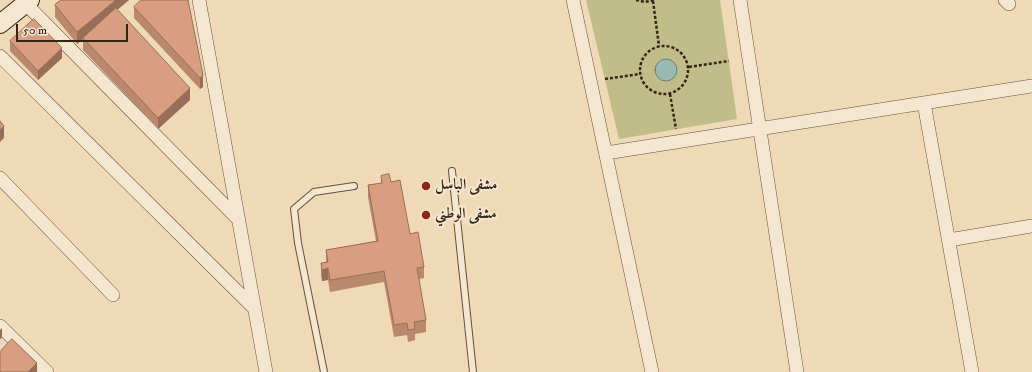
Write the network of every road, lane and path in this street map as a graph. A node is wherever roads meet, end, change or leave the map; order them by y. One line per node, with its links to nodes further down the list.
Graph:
1 (199, 0): 23 (street)
2 (573, 0): 19 (street)
3 (636, 0): 5 (path)
4 (740, 0): 18 (street)
5 (654, 1): 8 (path)
6 (27, 2): 7 (main road); 23 (street)
7 (0, 24)
8 (659, 46): 11 (path); 12 (path)
9 (0, 56): 27 (street)
10 (729, 61): 11 (path)
11 (689, 67): 15 (path)
12 (640, 74): 13 (path); 15 (path)
13 (605, 79)
14 (1032, 86): 16 (street)
15 (670, 94): 17 (path)
16 (924, 103): 18 (street); 25 (street)
17 (676, 129)
18 (760, 129): 19 (street); 34 (street)
19 (606, 153): 33 (street)
20 (452, 171): 32 (lane)
21 (0, 178): 26 (street)
22 (354, 186): 31 (lane)
23 (238, 219): 27 (street)
24 (1031, 228): 25 (street)
25 (949, 240): 35 (street)
26 (113, 295)
27 (255, 309): 30 (street)
28 (0, 326): 29 (street)
29 (47, 372)
30 (266, 372)
31 (324, 372)
32 (473, 372)
33 (652, 372)
34 (797, 372)
35 (972, 372)

